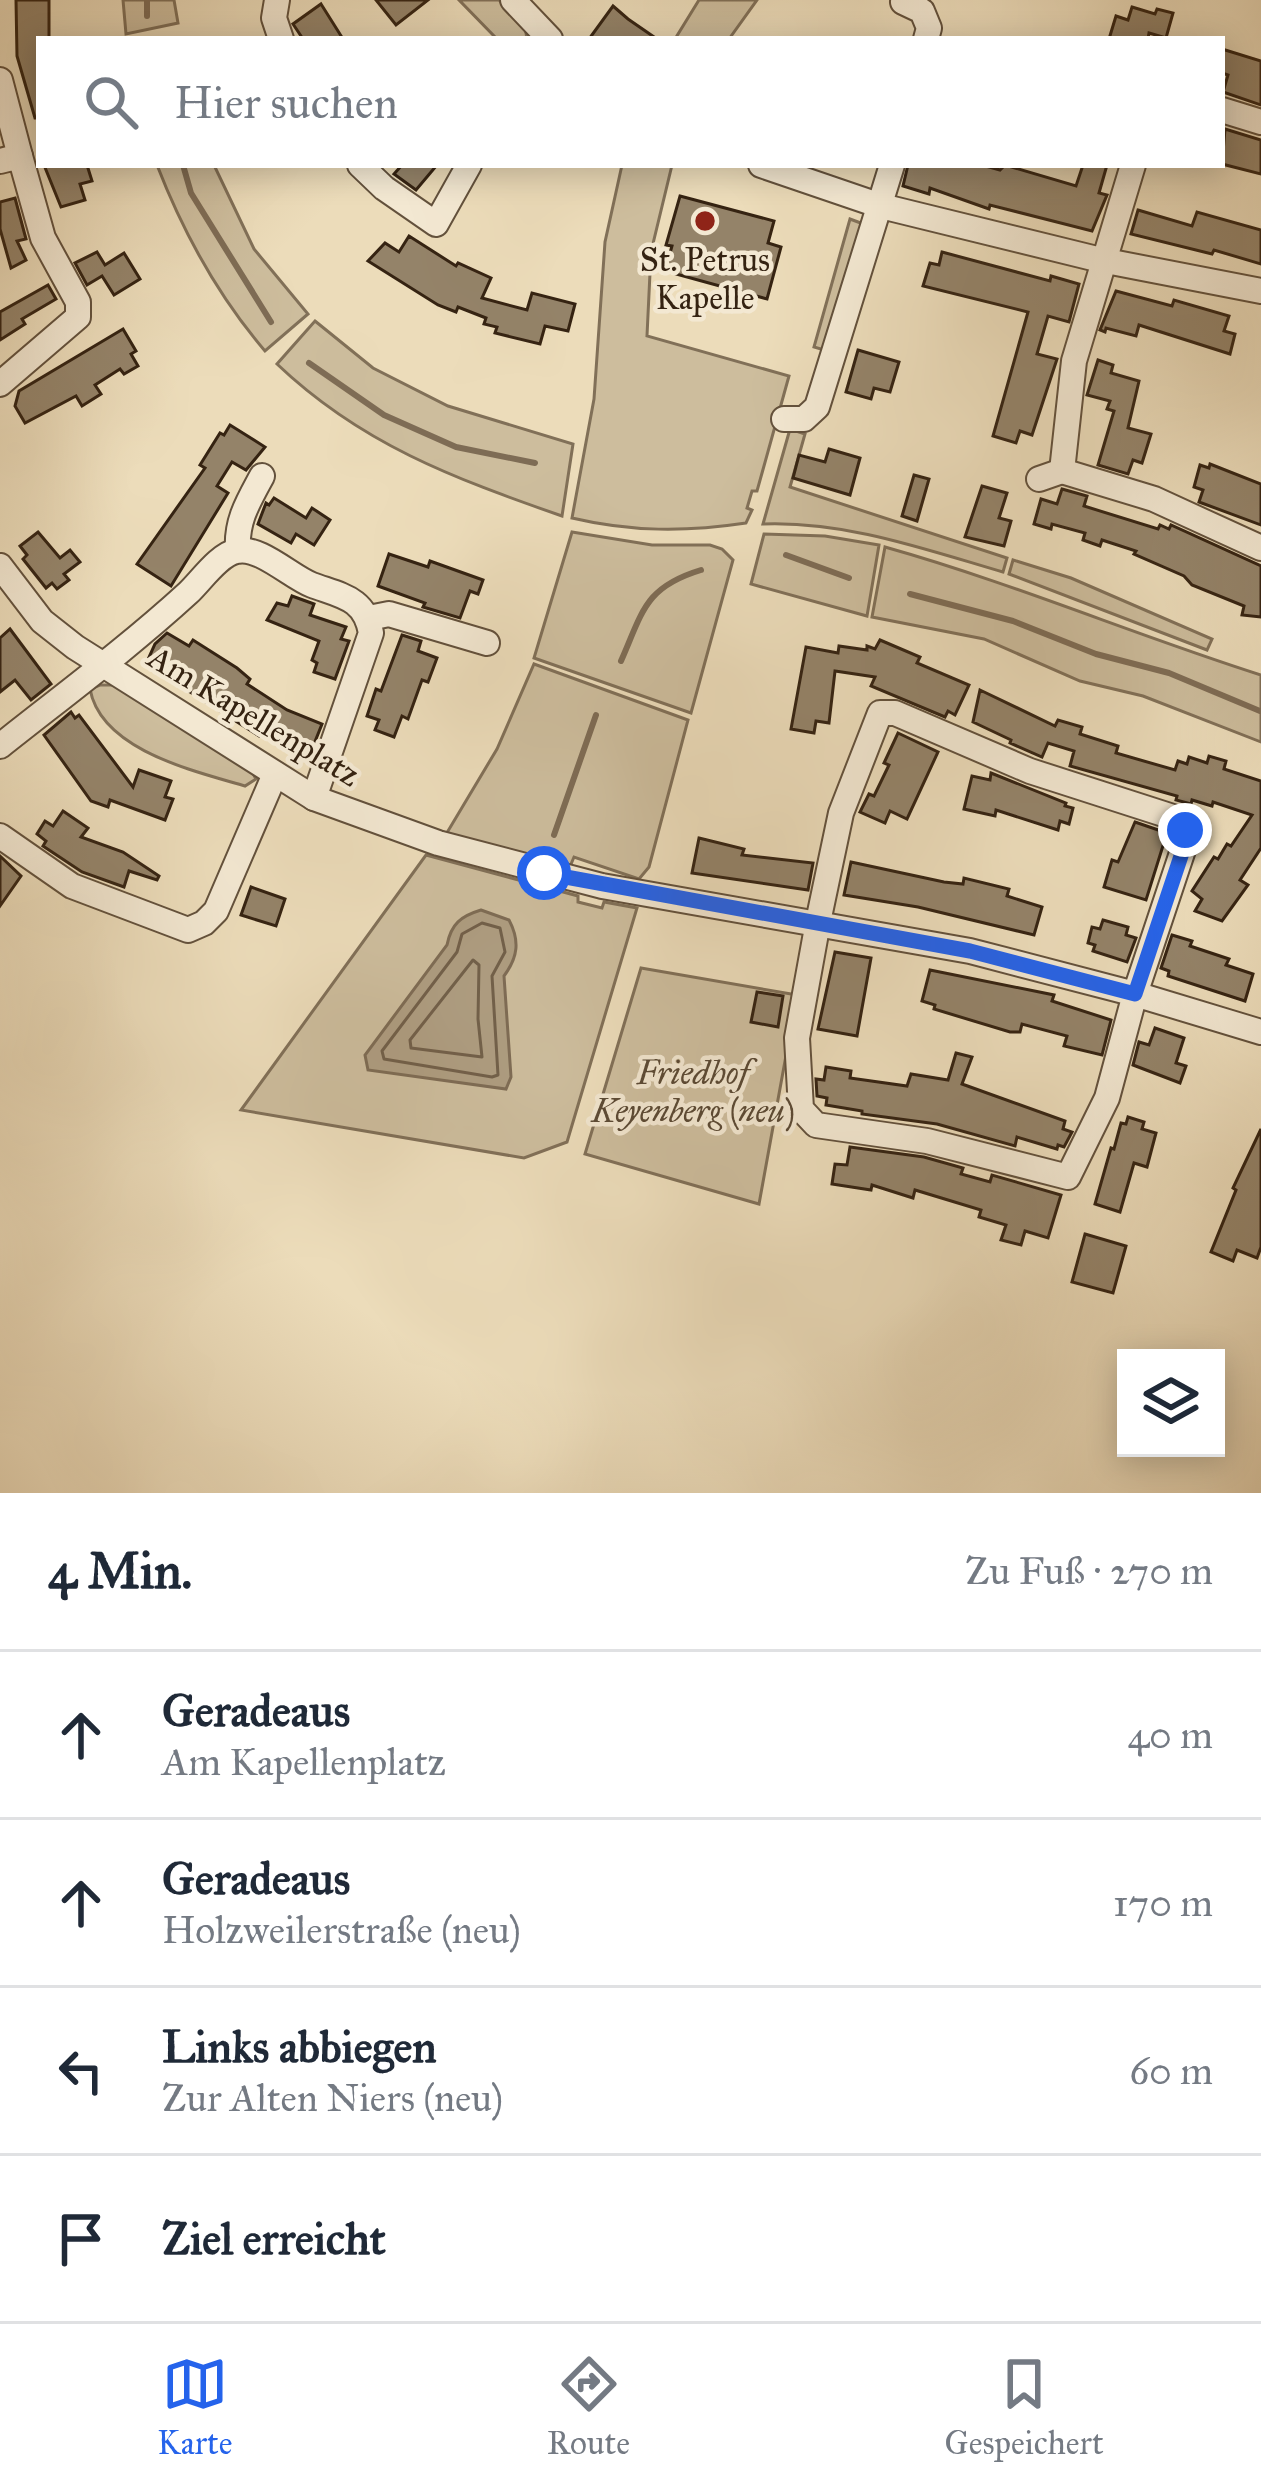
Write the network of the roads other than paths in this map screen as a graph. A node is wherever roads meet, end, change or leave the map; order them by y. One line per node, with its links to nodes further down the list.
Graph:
1 (277, 0): 4 (street)
2 (513, 0): 5 (street)
3 (903, 2): 6 (street)
4 (280, 36)
5 (545, 36)
6 (927, 36)
7 (0, 80): 10 (street)
8 (1225, 111): 9 (street)
9 (1261, 122)
10 (10, 158): 19 (street)
11 (364, 168): 12 (street)
12 (468, 168)
13 (770, 168): 16 (street)
14 (891, 168): 16 (street)
15 (1132, 168): 17 (street)
16 (880, 206): 17 (street); 20 (street)
17 (1101, 260): 18 (street); 22 (street)
18 (1261, 291)
19 (0, 384)
20 (784, 419)
21 (262, 476): 23 (street)
22 (1261, 548)
23 (238, 550): 25 (street); 27 (street)
24 (0, 566): 27 (street, Am Kapellenplatz)
25 (369, 618): 26 (street); 30 (street)
26 (487, 643)
27 (101, 664): 28 (street); 29 (street, Am Kapellenplatz)
28 (0, 746)
29 (275, 774): 30 (street, Am Kapellenplatz); 31 (street)
30 (314, 798): 32 (street, Am Kapellenplatz)
31 (0, 836)
32 (818, 922): 33 (street, Am Kapellenplatz); 33 (street); 33 (street)
33 (1135, 994): 34 (street, Am Kapellenplatz)
34 (1261, 1032)

